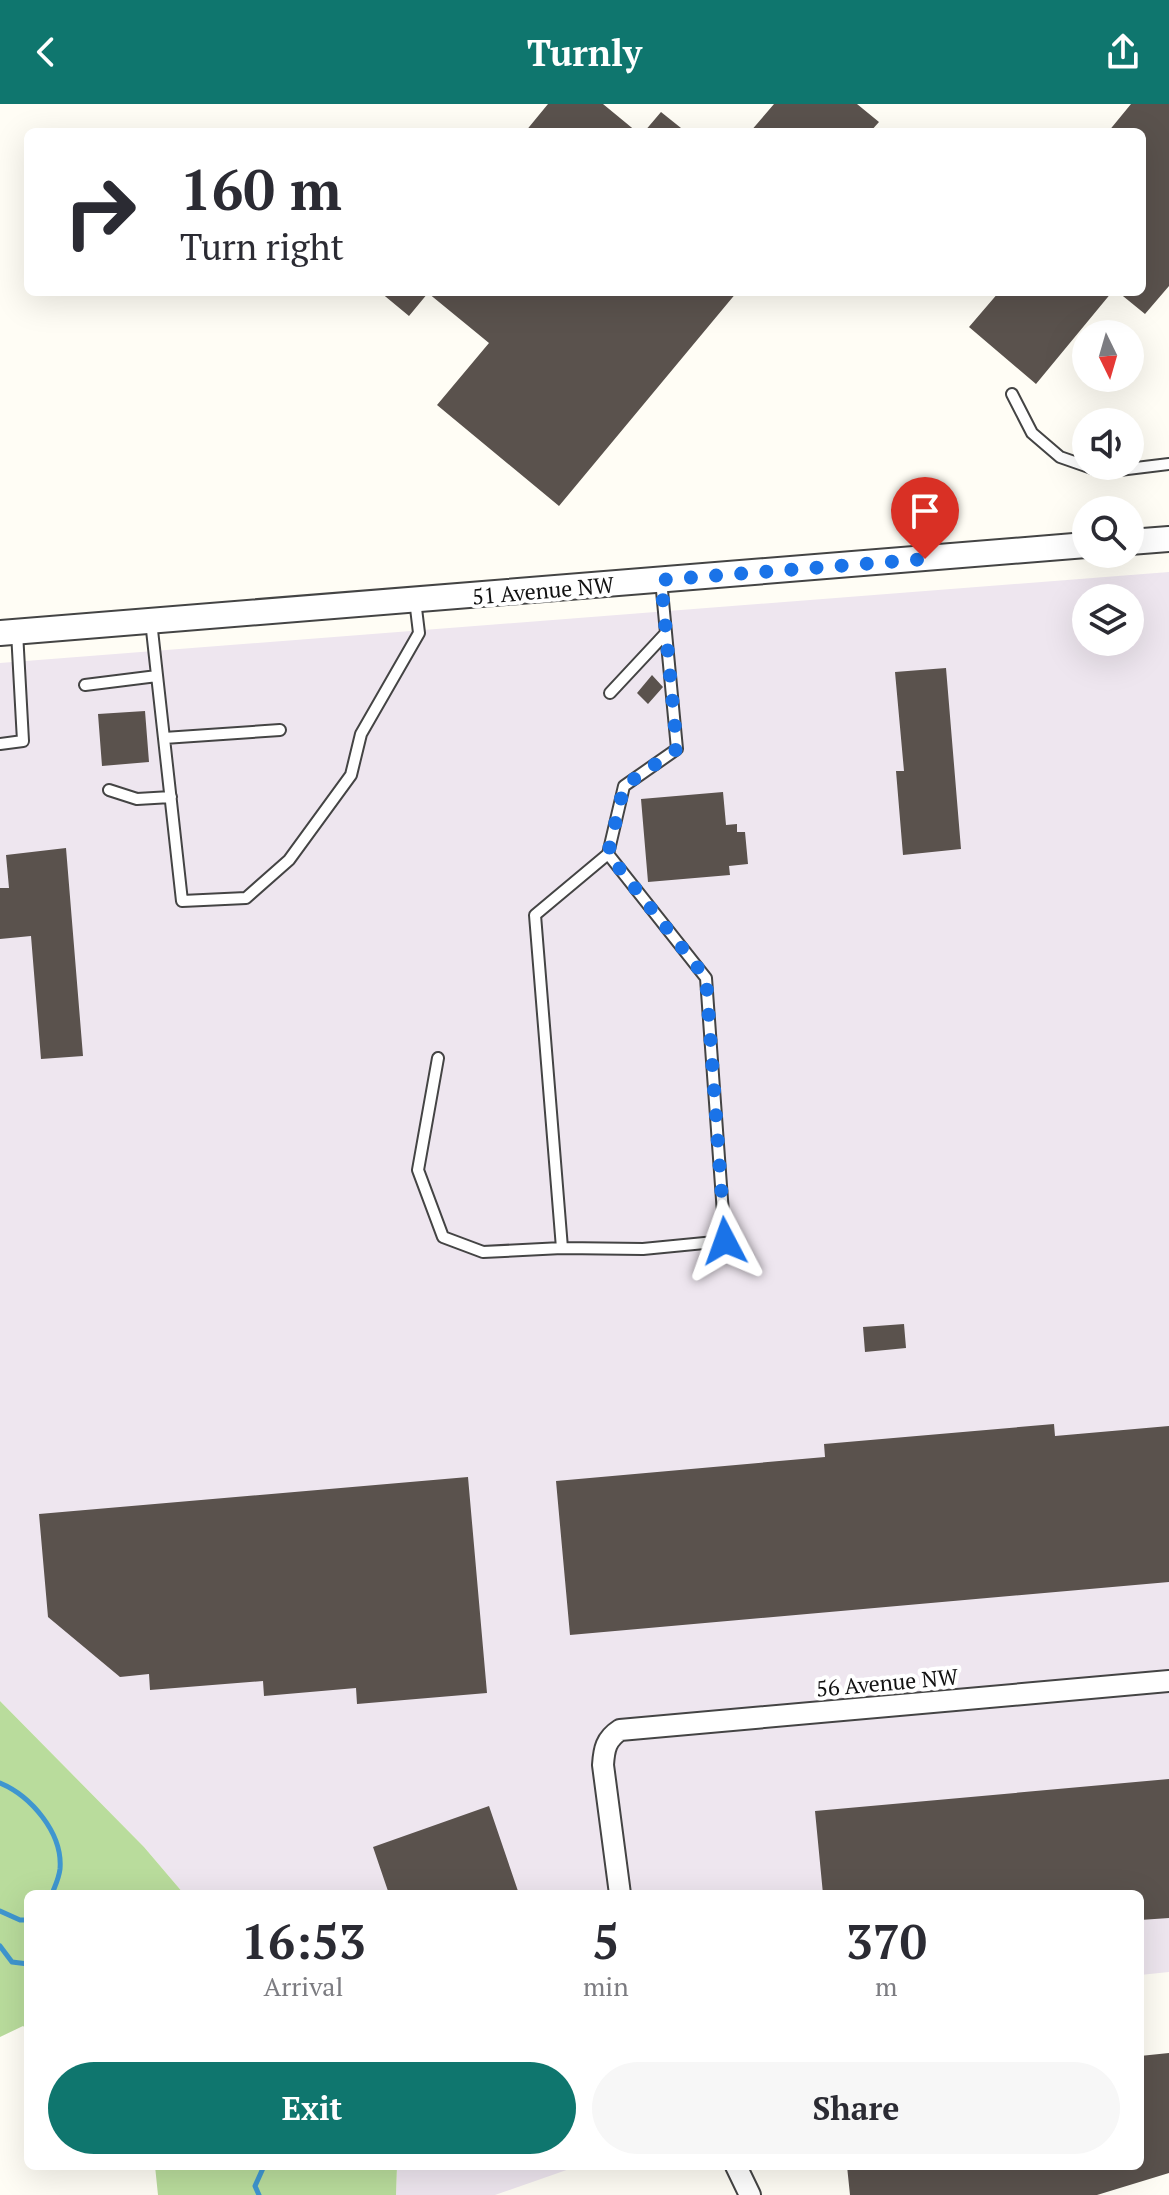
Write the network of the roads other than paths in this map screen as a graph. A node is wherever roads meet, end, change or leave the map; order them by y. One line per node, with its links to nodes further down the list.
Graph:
1 (1012, 394): 2 (lane)
2 (1169, 464)
3 (1169, 539): 4 (street)
4 (1144, 541)
5 (1072, 546): 6 (street, 51 Avenue NW)
6 (661, 580): 7 (street, 51 Avenue NW); 10 (lane)
7 (415, 600): 8 (street, 51 Avenue NW); 18 (lane)
8 (151, 621): 9 (street, 51 Avenue NW); 11 (lane)
9 (8, 633): 16 (lane)
10 (666, 633): 13 (lane); 19 (lane)
11 (157, 676): 12 (lane); 15 (lane)
12 (85, 685)
13 (610, 693)
14 (280, 730): 15 (lane)
15 (164, 738): 18 (lane)
16 (0, 744)
17 (109, 790): 18 (lane)
18 (171, 797)
19 (608, 854): 21 (lane); 21 (lane)
20 (438, 1058): 21 (lane)
21 (562, 1248)
22 (1169, 1681): 23 (street, 56 Avenue NW)
23 (619, 1890)
24 (738, 2170): 25 (street)
25 (750, 2195)

